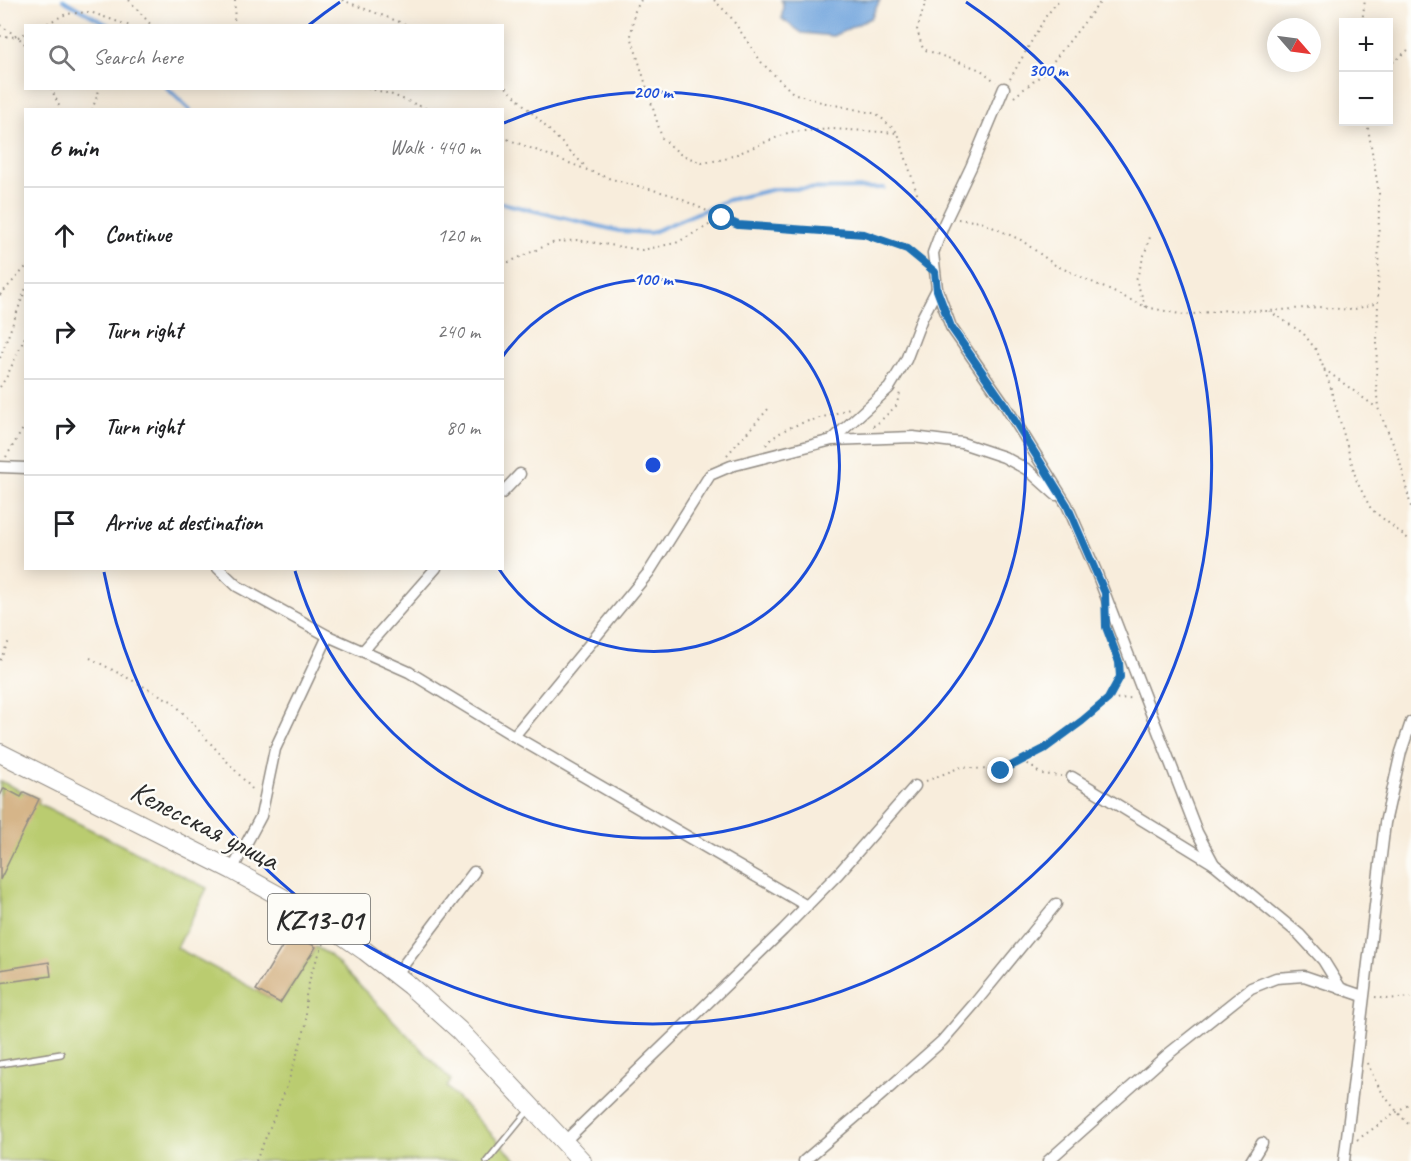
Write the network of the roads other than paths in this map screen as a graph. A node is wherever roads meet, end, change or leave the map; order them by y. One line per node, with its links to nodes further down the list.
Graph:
1 (1005, 88): 2 (street)
2 (937, 290): 3 (street); 8 (street)
3 (832, 440): 8 (street); 14 (street)
4 (3, 462): 5 (street)
5 (24, 467)
6 (520, 474): 7 (street)
7 (504, 492)
8 (1067, 505): 18 (street)
9 (220, 570): 11 (street)
10 (434, 570): 12 (street)
11 (328, 636): 12 (street); 19 (street)
12 (363, 651): 14 (street)
13 (1411, 722): 25 (street)
14 (514, 736): 22 (street)
15 (0, 753): 19 (main road, Келесская улица / KZ13-01)
16 (1072, 777): 18 (street)
17 (915, 786): 22 (street)
18 (1215, 864): 24 (street)
19 (232, 870): 23 (main road, Келесская улица / KZ13-01)
20 (474, 872): 23 (street)
21 (1056, 904): 33 (street)
22 (807, 906): 29 (street)
23 (396, 975): 28 (main road, Келесская улица / KZ13-01)
24 (1341, 989): 25 (street); 34 (street)
25 (1363, 996): 36 (street)
26 (61, 1054): 27 (lane)
27 (0, 1064)
28 (532, 1107): 29 (main road, Келесская улица / KZ13-01); 31 (lane)
29 (565, 1141): 32 (main road, Келесская улица / KZ13-01)
30 (1262, 1143): 35 (street)
31 (487, 1161)
32 (582, 1161)
33 (804, 1161)
34 (1048, 1161)
35 (1251, 1161)
36 (1344, 1161)

